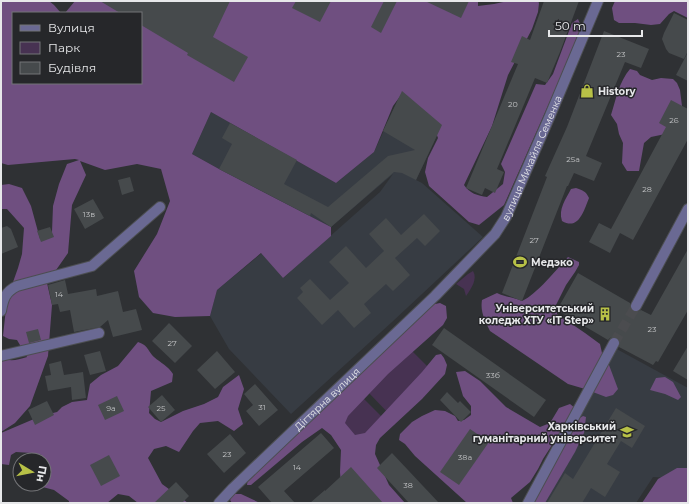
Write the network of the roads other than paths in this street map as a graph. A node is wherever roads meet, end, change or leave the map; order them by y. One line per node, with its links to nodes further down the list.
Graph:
1 (598, 1): 4 (street, вулиця Михайля Семенка)
2 (160, 207): 6 (street)
3 (688, 210): 5 (street)
4 (435, 296): 10 (street, Дігтярна вулиця)
5 (636, 306)
6 (1, 311)
7 (98, 333): 9 (street)
8 (614, 344): 11 (street)
9 (1, 356)
10 (219, 503)
11 (528, 503)

